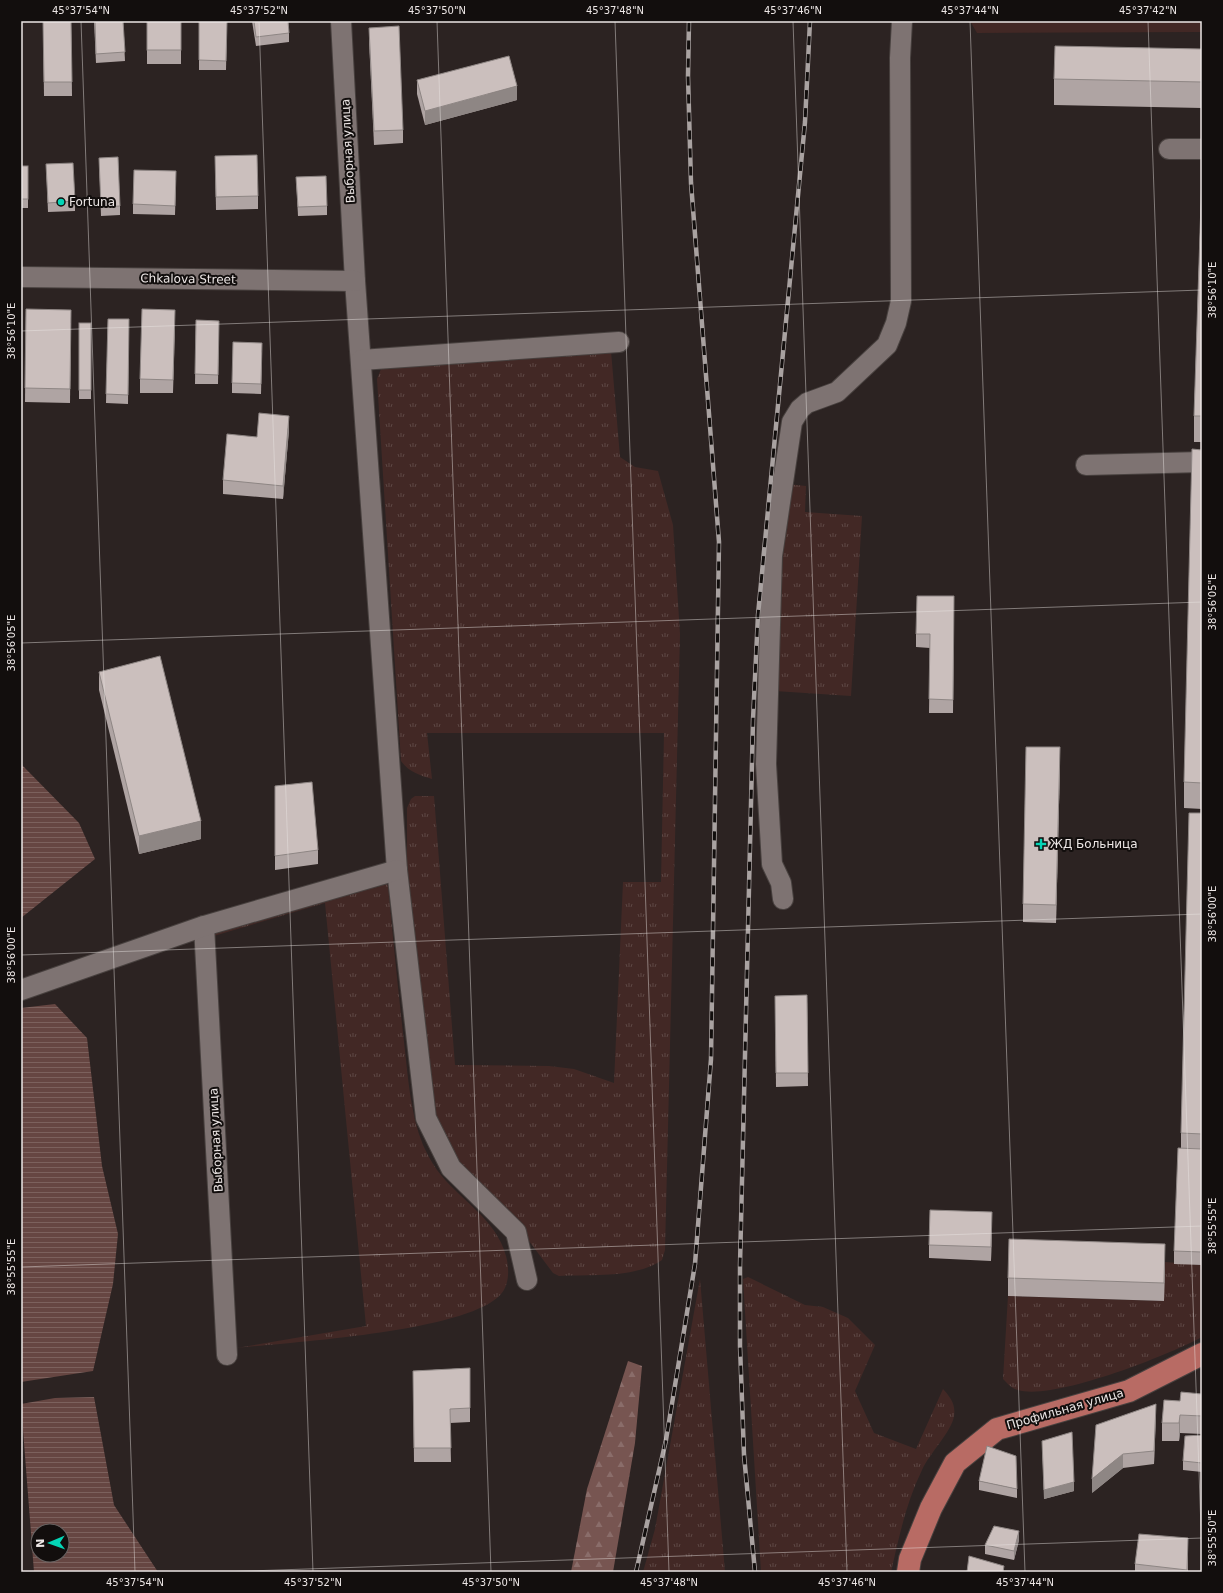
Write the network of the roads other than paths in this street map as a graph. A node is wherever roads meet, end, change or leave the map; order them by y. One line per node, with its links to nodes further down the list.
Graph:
1 (341, 21): 6 (street, Выборная улица)
2 (902, 21): 12 (street)
3 (1169, 149): 4 (street)
4 (1202, 150)
5 (21, 277): 6 (street, Chkalova Street)
6 (355, 280): 8 (street, Выборная улица)
7 (619, 342): 8 (street)
8 (361, 360): 11 (street, Выборная улица)
9 (1202, 462): 10 (street)
10 (1086, 465)
11 (397, 870): 13 (street); 15 (street, Выборная улица)
12 (783, 899)
13 (204, 926): 14 (street); 17 (street, Выборная улица)
14 (21, 990)
15 (527, 1280)
16 (1202, 1354): 18 (main road, Профильная улица)
17 (227, 1355)
18 (908, 1572)

